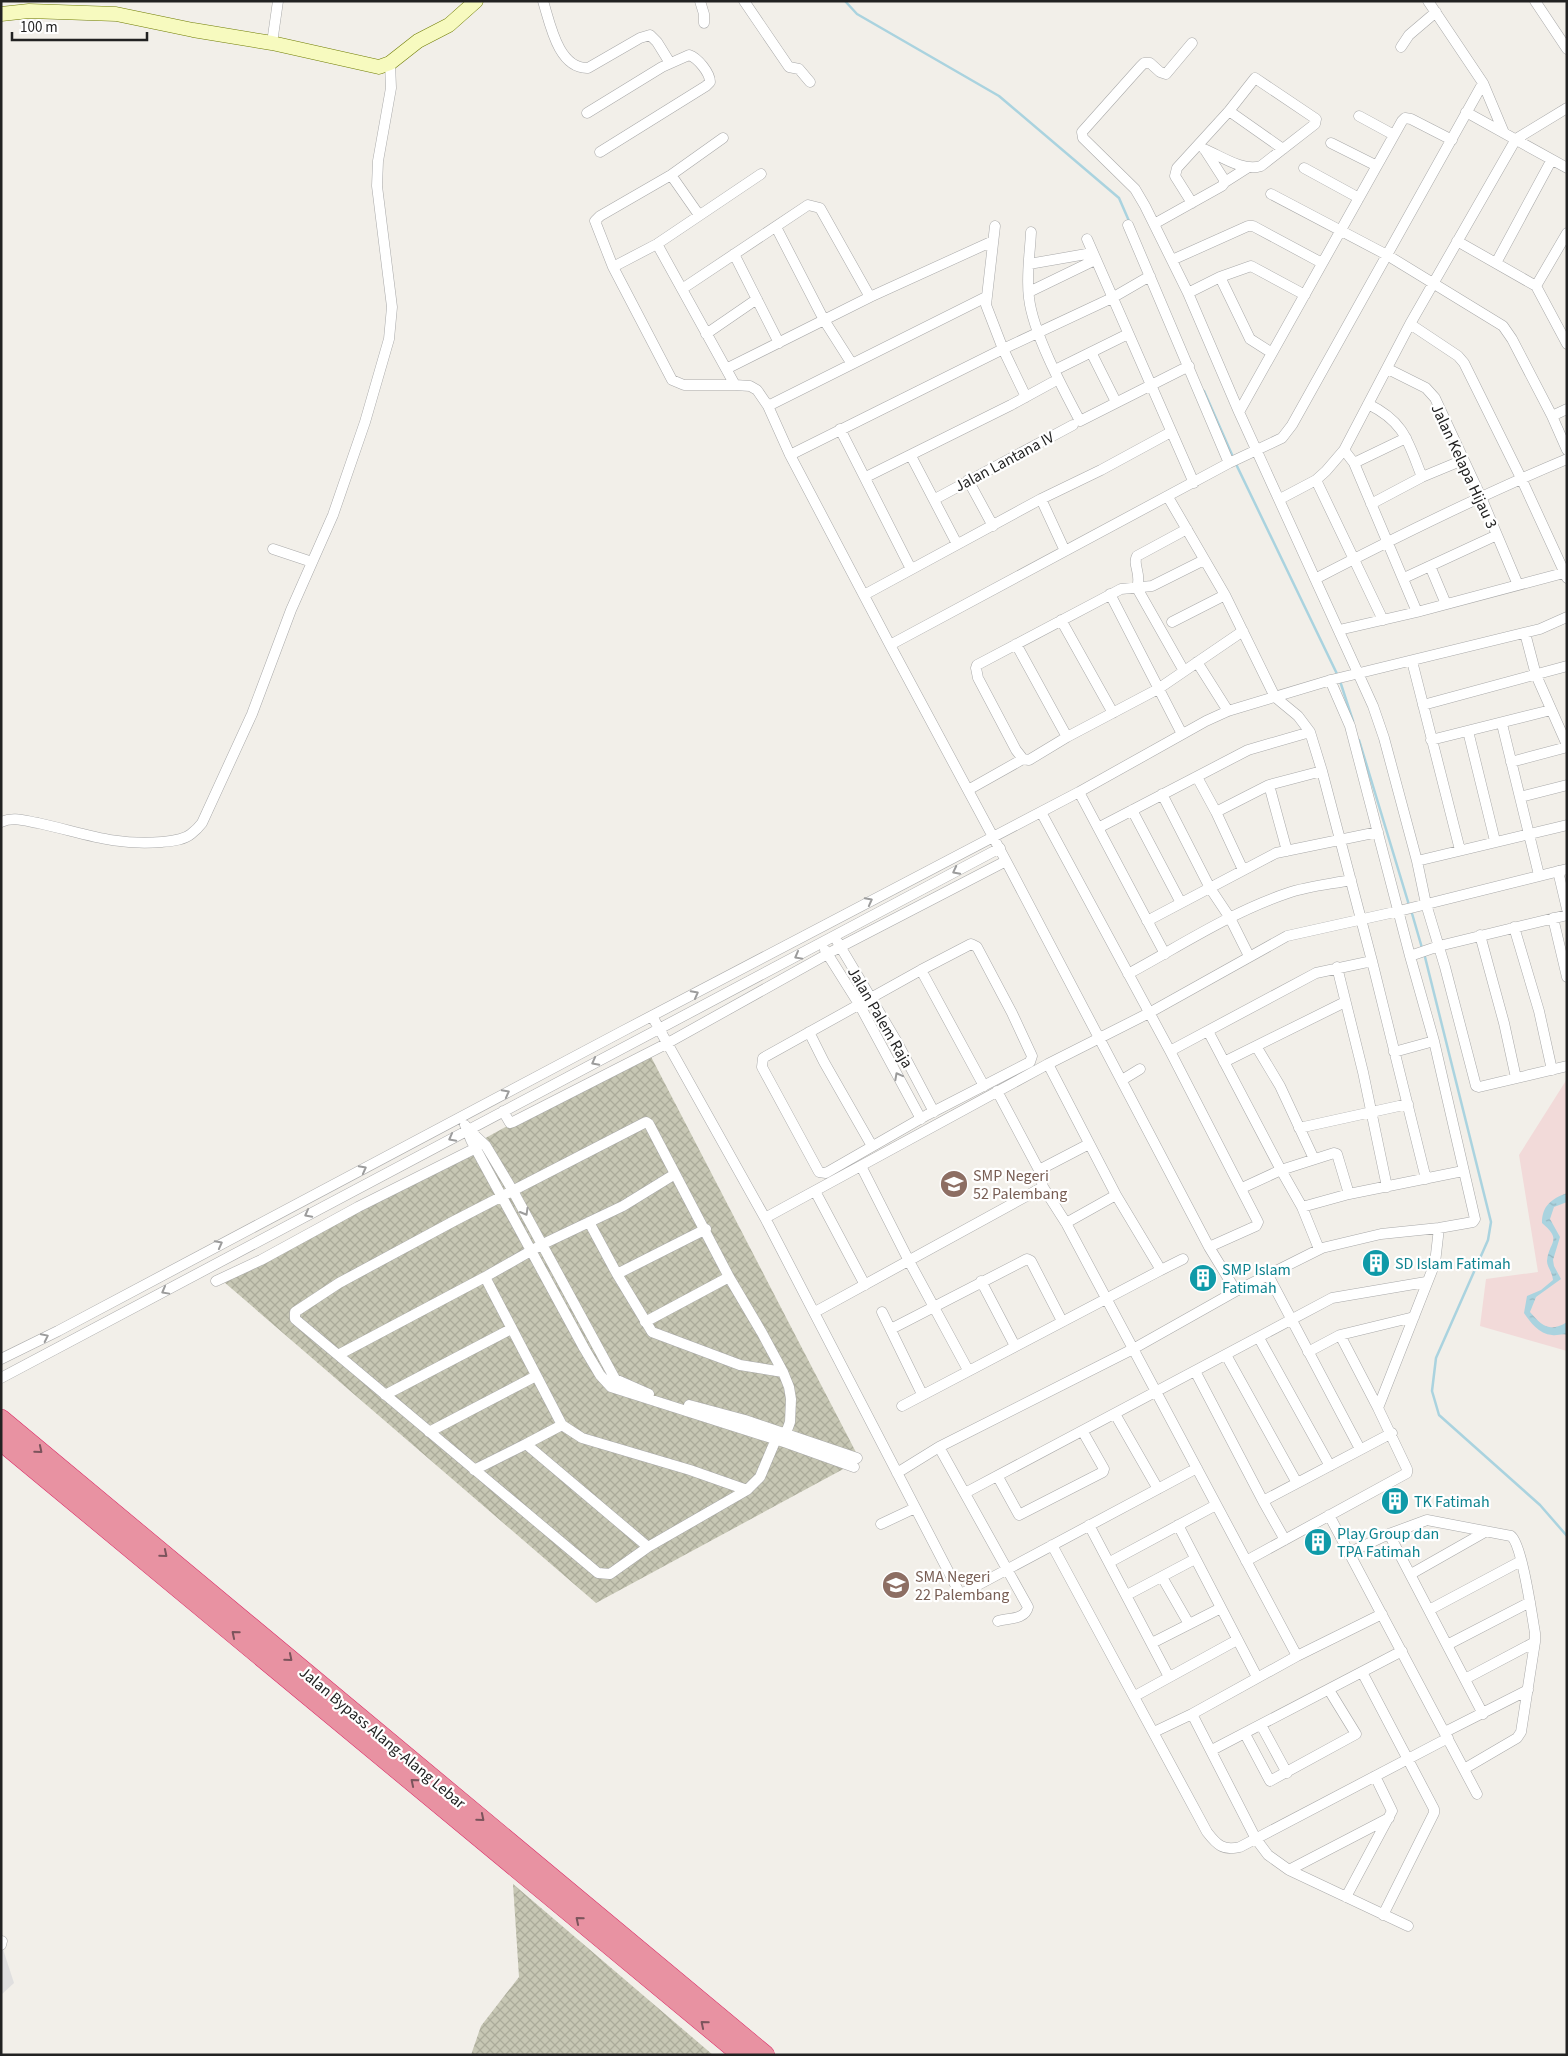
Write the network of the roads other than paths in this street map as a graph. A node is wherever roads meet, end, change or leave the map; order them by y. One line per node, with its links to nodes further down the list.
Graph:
1 (278, 1): 11 (street)
2 (476, 1): 15 (street)
3 (543, 1): 16 (street)
4 (700, 1): 10 (street)
5 (744, 1): 17 (street)
6 (1428, 1): 8 (street)
7 (1535, 1): 14 (street)
8 (1436, 12): 13 (street); 18 (street)
9 (1, 14): 11 (street)
10 (704, 23)
11 (272, 43): 15 (street)
12 (1192, 43): 45 (street)
13 (1401, 46)
14 (1567, 48)
15 (390, 63): 135 (street)
16 (670, 63): 22 (street); 32 (street)
17 (810, 82)
18 (1483, 83): 21 (street); 24 (street)
19 (1567, 108): 27 (street)
20 (1228, 111): 30 (street); 31 (street); 31 (street)
21 (1466, 112): 24 (street); 28 (street)
22 (587, 113)
23 (1359, 116): 25 (street)
24 (1504, 133): 27 (street)
25 (1394, 135): 28 (street); 34 (street)
26 (723, 138): 39 (street)
27 (1516, 139): 33 (street); 54 (street)
28 (1452, 140): 57 (street)
29 (1331, 143): 34 (street)
30 (1202, 146): 35 (street); 40 (street); 43 (street)
31 (1283, 149): 35 (street)
32 (600, 152)
33 (1551, 161): 37 (street); 61 (street)
34 (1377, 166): 42 (street)
35 (1247, 168): 40 (street)
36 (1304, 168): 42 (street)
37 (1567, 168)
38 (761, 174): 44 (street)
39 (671, 175): 44 (street); 63 (street)
40 (1225, 182): 43 (street)
41 (1271, 194): 49 (street)
42 (1359, 198): 49 (street)
43 (1192, 203): 45 (street)
44 (699, 215): 55 (street)
45 (1154, 224): 59 (street)
46 (1128, 225): 64 (street)
47 (995, 226): 53 (street)
48 (776, 227): 56 (street); 72 (street); 76 (street)
49 (1341, 230): 57 (street); 60 (street)
50 (1031, 232): 62 (street)
51 (1567, 233): 67 (street)
52 (1087, 239): 58 (street)
53 (993, 241): 72 (street); 73 (street)
54 (1457, 241): 61 (street); 66 (street)
55 (657, 244): 63 (street); 68 (street)
56 (734, 254): 68 (street); 75 (street)
57 (1387, 255): 66 (street); 105 (street)
58 (1093, 257): 62 (street); 69 (street); 74 (street)
59 (1172, 260): 60 (street); 70 (street)
60 (1322, 263): 71 (street)
61 (1496, 263): 67 (street)
62 (1029, 264): 69 (street)
63 (612, 267): 92 (street)
64 (1150, 276): 74 (street); 87 (street)
65 (1220, 277): 70 (street); 71 (street); 85 (street)
66 (1433, 283): 77 (street); 100 (street)
67 (1536, 286): 82 (street)
68 (682, 289): 78 (street)
69 (1028, 292): 79 (street)
70 (1188, 293): 99 (street)
71 (1305, 295): 85 (street)
72 (870, 297): 76 (street)
73 (986, 297): 83 (street); 86 (street)
74 (1112, 298): 79 (street); 80 (street)
75 (757, 299): 78 (street); 81 (street)
76 (824, 320): 81 (street); 86 (street)
77 (1410, 324): 89 (street); 116 (street)
78 (706, 334): 88 (street)
79 (1039, 334): 83 (street); 90 (street)
80 (1128, 334): 84 (street); 93 (street)
81 (779, 343): 88 (street)
82 (1567, 344)
83 (1003, 349): 94 (street); 102 (street)
84 (1091, 352): 90 (street); 95 (street)
85 (1272, 353): 99 (street)
86 (852, 364): 97 (street)
87 (1189, 366): 93 (street); 112 (street)
88 (726, 369): 92 (street)
89 (1388, 369): 96 (street); 111 (street, Jalan Kelapa Hijau 3)
90 (1054, 370): 95 (street)
91 (1053, 382): 94 (street)
92 (735, 385): 97 (street)
93 (1150, 385): 95 (street); 103 (street)
94 (1026, 397): 109 (street)
95 (1116, 402)
96 (1368, 404): 104 (street); 106 (street)
97 (768, 406): 108 (street)
98 (1567, 409): 100 (street)
99 (1239, 412): 105 (street)
100 (1552, 416): 107 (street)
101 (1073, 425): 117 (street, Jalan Lantana IV)
102 (840, 429): 108 (street); 114 (street)
103 (1171, 432): 119 (street); 123 (street)
104 (1406, 438): 113 (street); 115 (street)
105 (1254, 450): 112 (street); 124 (street)
106 (1344, 450): 113 (street); 118 (street)
107 (1567, 450)
108 (790, 455): 145 (street)
109 (911, 456): 114 (street); 122 (street)
110 (1567, 458): 116 (street)
111 (1463, 460): 115 (street); 121 (street, Jalan Kelapa Hijau 3)
112 (1232, 462): 119 (street)
113 (1354, 463): 125 (street)
114 (866, 477): 137 (street)
115 (1422, 477): 125 (street)
116 (1521, 478): 121 (street); 138 (street)
117 (968, 480): 122 (street, Jalan Lantana IV); 126 (street)
118 (1316, 480): 124 (street); 133 (street)
119 (1194, 482): 120 (street)
120 (1168, 496): 127 (street); 132 (street)
121 (1481, 497): 128 (street, Jalan Kelapa Hijau 3); 129 (street)
122 (935, 499): 130 (street)
123 (1041, 499): 126 (street); 132 (street)
124 (1280, 499): 139 (street)
125 (1371, 504): 129 (street)
126 (993, 526): 130 (street)
127 (1187, 529): 134 (street); 142 (street)
128 (1496, 535): 136 (street); 141 (street, Jalan Kelapa Hijau 3)
129 (1388, 541): 133 (street); 140 (street)
130 (957, 544): 137 (street)
131 (273, 549): 135 (street)
132 (1065, 551): 156 (street)
133 (1354, 558): 139 (street); 150 (street)
134 (1204, 560): 142 (street); 144 (street)
135 (312, 562): 190 (street)
136 (1430, 566): 140 (street); 146 (street)
137 (911, 569): 145 (street)
138 (1566, 574): 141 (street)
139 (1315, 578): 152 (street)
140 (1404, 578): 147 (street)
141 (1518, 585): 146 (street)
142 (1137, 588): 143 (street); 160 (street)
143 (1110, 594): 149 (street); 164 (street)
144 (1225, 595): 151 (street); 153 (street)
145 (864, 596): 156 (street)
146 (1446, 604): 147 (street)
147 (1417, 612): 150 (street)
148 (1567, 617): 154 (street)
149 (1061, 620): 155 (street); 169 (street)
150 (1384, 620): 152 (street)
151 (1172, 622)
152 (1339, 630): 161 (street)
153 (1243, 631): 158 (street); 165 (street)
154 (1525, 633): 157 (street); 162 (street)
155 (1016, 644): 174 (street); 177 (street)
156 (890, 645): 183 (street)
157 (1412, 661): 161 (street); 166 (street)
158 (1198, 662): 160 (street); 168 (street)
159 (1567, 666): 162 (street)
160 (1184, 671): 164 (street)
161 (1356, 674): 163 (street); 202 (street)
162 (1536, 675): 166 (street); 167 (street)
163 (1330, 680): 165 (street); 193 (street)
164 (1158, 689): 169 (street); 173 (street)
165 (1275, 697): 168 (street); 172 (street)
166 (1423, 705): 175 (street)
167 (1552, 710): 170 (street); 176 (street)
168 (1228, 711): 173 (street)
169 (1113, 713): 174 (street)
170 (1502, 724): 171 (street); 178 (street)
171 (1468, 731): 175 (street); 197 (street)
172 (1310, 732): 179 (street); 180 (street)
173 (1182, 734): 184 (street)
174 (1067, 737): 177 (street)
175 (1432, 740): 199 (street)
176 (1567, 746): 178 (street)
177 (1023, 759): 183 (street)
178 (1511, 762): 186 (street)
179 (1322, 771): 181 (street); 196 (street)
180 (1197, 777): 185 (street); 189 (street)
181 (1270, 785): 189 (street); 200 (street)
182 (1567, 785): 186 (street)
183 (968, 790): 195 (street)
184 (1079, 792): 188 (street); 192 (street)
185 (1162, 794): 187 (street); 207 (street)
186 (1520, 797): 194 (street)
187 (1132, 810): 192 (street); 208 (street)
188 (1041, 812): 195 (street); 233 (street)
189 (1216, 812): 203 (street)
190 (1, 822)
191 (1567, 825): 194 (street)
192 (1098, 828): 216 (street)
193 (1378, 832): 196 (street); 211 (street)
194 (1529, 833): 197 (street); 205 (street)
195 (993, 837): 198 (street); 217 (street, one-way to 195)
196 (1340, 840): 200 (street); 206 (street)
197 (1495, 841): 199 (street)
198 (1000, 848): 201 (street); 221 (street, one-way to 221)
199 (1460, 850): 202 (street)
200 (1287, 851): 203 (street)
201 (1006, 861): 223 (street); 243 (street)
202 (1417, 861): 209 (street)
203 (1243, 870): 207 (street)
204 (1563, 870): 205 (street); 210 (street)
205 (1539, 875): 209 (street)
206 (1351, 880): 213 (street); 215 (street)
207 (1210, 888): 208 (street); 213 (street)
208 (1181, 903): 216 (street)
209 (1422, 905): 211 (street); 224 (street)
210 (1567, 909)
211 (1402, 911): 215 (street); 228 (street)
212 (1567, 915): 214 (street)
213 (1230, 918): 227 (street); 229 (street)
214 (1552, 918): 218 (street); 225 (street)
215 (1361, 919): 229 (street); 230 (street)
216 (1147, 921): 227 (street)
217 (826, 924): 219 (street); 221 (street, Jalan Palem Raja)
218 (1514, 927): 220 (street); 253 (street)
219 (814, 931): 222 (street, Jalan Palem Raja); 239 (street, one-way to 219)
220 (1480, 935): 224 (street); 254 (street)
221 (834, 936): 222 (street); 223 (street, Jalan Palem Raja)
222 (822, 942): 226 (street, Jalan Palem Raja); 240 (street, one-way to 240)
223 (840, 947): 226 (street); 235 (street, Jalan Palem Raja)
224 (1435, 947): 228 (street); 254 (street)
225 (1564, 952): 234 (street)
226 (828, 954): 237 (street, Jalan Palem Raja); 245 (street)
227 (1165, 954): 233 (street)
228 (1413, 954): 244 (street)
229 (1248, 956): 238 (street)
230 (1372, 961): 231 (street); 248 (street)
231 (1337, 967): 236 (street); 241 (street)
232 (921, 970): 235 (street); 256 (street); 256 (street)
233 (1128, 974): 238 (street)
234 (1567, 977)
235 (872, 998): 237 (street); 260 (street, Jalan Palem Raja)
236 (1345, 1002): 246 (street); 261 (street)
237 (860, 1004): 242 (street); 263 (street, Jalan Palem Raja, one-way to 237)
238 (1149, 1013): 243 (street); 247 (street)
239 (652, 1016): 240 (street); 262 (street, one-way to 239)
240 (659, 1030): 245 (street); 259 (street, one-way to 259)
241 (1208, 1031): 247 (street); 249 (street)
242 (809, 1032): 267 (street); 267 (street)
243 (1100, 1038): 250 (street); 255 (street)
244 (1434, 1041): 248 (street); 273 (street)
245 (666, 1044): 259 (street); 288 (street)
246 (1256, 1046): 249 (street); 264 (street)
247 (1170, 1051): 279 (street)
248 (1394, 1052): 258 (street)
249 (1224, 1062): 272 (street)
250 (1048, 1064): 257 (street); 266 (street)
251 (1567, 1066): 253 (street)
252 (1140, 1070): 255 (street)
253 (1552, 1070): 254 (street)
254 (1516, 1078)
255 (1122, 1080): 295 (street)
256 (984, 1086): 260 (street)
257 (997, 1092): 270 (street); 271 (street)
258 (1408, 1104): 261 (street); 276 (street)
259 (503, 1111): 265 (street)
260 (934, 1112): 263 (street)
261 (1370, 1112): 264 (street); 278 (street)
262 (460, 1117): 265 (street); 275 (street, one-way to 262)
263 (921, 1119): 267 (street)
264 (1299, 1128): 269 (street)
265 (468, 1129): 268 (street); 280 (street); 282 (street, one-way to 282)
266 (1089, 1144): 271 (street); 284 (street)
267 (872, 1146)
268 (476, 1148): 285 (street); 286 (street)
269 (1314, 1160): 272 (street); 283 (street)
270 (861, 1166): 281 (street); 300 (street)
271 (1038, 1170): 277 (street)
272 (1281, 1170): 279 (street); 287 (street)
273 (1463, 1171): 276 (street); 291 (street)
274 (675, 1174): 280 (street); 289 (street); 292 (street)
275 (346, 1178): 282 (street); 328 (street, one-way to 275)
276 (1426, 1179): 278 (street)
277 (1043, 1187): 290 (street); 300 (street)
278 (1387, 1187): 283 (street)
279 (1242, 1188): 295 (street)
280 (513, 1191): 285 (street); 294 (street, one-way to 294)
281 (815, 1191): 288 (street); 309 (street)
282 (350, 1192): 286 (street); 293 (street, one-way to 293)
283 (1350, 1194): 287 (street)
284 (1116, 1195): 290 (street); 301 (street)
285 (502, 1196): 297 (street); 326 (street)
286 (358, 1207): 298 (street)
287 (1302, 1207): 296 (street)
288 (765, 1218): 313 (street)
289 (589, 1222): 294 (street); 302 (street)
290 (1066, 1223): 311 (street)
291 (1439, 1228): 296 (street); 308 (street)
292 (706, 1230): 302 (street); 305 (street)
293 (261, 1239): 298 (street); 335 (street, one-way to 335)
294 (543, 1244): 297 (street); 329 (street)
295 (1209, 1247): 310 (street)
296 (1319, 1249): 303 (street)
297 (532, 1250): 304 (street); 333 (street)
298 (271, 1255): 306 (street)
299 (1183, 1259): 301 (street)
300 (909, 1261): 309 (street); 312 (street)
301 (1161, 1270): 311 (street)
302 (617, 1274): 318 (street)
303 (1268, 1275): 310 (street); 316 (street)
304 (485, 1277): 319 (street); 326 (street)
305 (729, 1277): 318 (street); 332 (street)
306 (216, 1281)
307 (980, 1282): 312 (street); 317 (street); 323 (street)
308 (1426, 1282): 315 (street); 316 (street)
309 (865, 1285): 313 (street)
310 (1236, 1291): 324 (street)
311 (1107, 1300): 317 (street); 324 (street)
312 (934, 1307): 320 (street); 330 (street)
313 (815, 1312): 356 (street)
314 (882, 1312): 320 (street)
315 (1414, 1317): 321 (street); 340 (street)
316 (1292, 1320): 322 (street); 325 (street)
317 (1062, 1321): 323 (street)
318 (645, 1322): 332 (street)
319 (511, 1329): 334 (street); 338 (street)
320 (892, 1330): 337 (street)
321 (1340, 1335): 325 (street); 340 (street)
322 (1259, 1338): 327 (street); 353 (street)
323 (1015, 1346): 330 (street)
324 (1133, 1349): 336 (street); 351 (street)
325 (1308, 1352): 352 (street)
326 (338, 1355): 338 (street)
327 (1226, 1355): 331 (street); 358 (street)
328 (1, 1359)
329 (608, 1366): 333 (street); 347 (street)
330 (968, 1370): 337 (street)
331 (1195, 1371): 336 (street); 362 (street)
332 (783, 1372): 347 (street)
333 (600, 1375): 348 (street)
334 (536, 1376): 343 (street); 344 (street)
335 (1, 1378)
336 (1156, 1392): 341 (street); 354 (street)
337 (922, 1394): 339 (street)
338 (385, 1395): 344 (street)
339 (902, 1406)
340 (1378, 1408): 346 (street)
341 (1115, 1414): 345 (street); 359 (street)
342 (1, 1419): 414 (highway, Jalan Bypass Alang-Alang Lebar, one-way to 414)
343 (562, 1425): 350 (street); 360 (street)
344 (429, 1432): 355 (street)
345 (1083, 1432): 357 (street); 357 (street)
346 (1392, 1433): 352 (street); 365 (street)
347 (786, 1434): 348 (street); 348 (street)
348 (776, 1440): 360 (street)
349 (1, 1441): 414 (highway, Jalan Bypass Alang-Alang Lebar, one-way to 349)
350 (526, 1444): 355 (street); 373 (street)
351 (939, 1447): 356 (street); 361 (street)
352 (1360, 1449): 353 (street)
353 (1330, 1466): 358 (street)
354 (1197, 1468): 359 (street); 363 (street)
355 (474, 1470): 373 (street)
356 (897, 1473): 364 (street)
357 (998, 1477): 361 (street)
358 (1297, 1483): 362 (street)
359 (1158, 1489): 367 (street)
360 (747, 1490): 373 (street)
361 (965, 1493): 379 (street)
362 (1263, 1501): 371 (street)
363 (1216, 1504): 368 (street); 376 (street)
364 (915, 1508): 366 (street); 379 (street)
365 (1329, 1515): 371 (street); 374 (street)
366 (881, 1524)
367 (1089, 1525): 372 (street); 378 (street)
368 (1178, 1526): 375 (street); 378 (street)
369 (1485, 1532): 370 (street); 377 (street); 380 (street)
370 (1390, 1534): 374 (street); 380 (street)
371 (1285, 1540): 376 (street)
372 (1052, 1545): 379 (street); 401 (street)
373 (648, 1547)
374 (1348, 1553): 386 (street)
375 (1195, 1559): 381 (street); 384 (street)
376 (1246, 1561): 394 (street)
377 (1521, 1561): 383 (street); 385 (street)
378 (1110, 1562): 382 (street)
379 (1007, 1569): 387 (street)
380 (1411, 1574): 385 (street)
381 (1162, 1577): 382 (street); 388 (street)
382 (1127, 1595): 391 (street)
383 (1530, 1602): 390 (street); 392 (street)
384 (1221, 1608): 388 (street); 389 (street)
385 (1429, 1610): 392 (street)
386 (1382, 1614): 393 (street); 394 (street)
387 (998, 1621)
388 (1189, 1624): 391 (street)
389 (1238, 1640): 396 (street); 397 (street)
390 (1535, 1642): 398 (street); 400 (street)
391 (1152, 1643): 396 (street)
392 (1447, 1645): 398 (street)
393 (1402, 1651): 395 (street); 407 (street)
394 (1297, 1656): 397 (street)
395 (1362, 1672): 399 (street); 409 (street)
396 (1169, 1677): 401 (street)
397 (1257, 1678): 402 (street)
398 (1465, 1679): 403 (street)
399 (1329, 1690): 404 (street); 411 (street)
400 (1528, 1690): 403 (street); 410 (street)
401 (1135, 1696): 405 (street)
402 (1192, 1714): 405 (street); 408 (street)
403 (1483, 1714): 407 (street)
404 (1261, 1724): 406 (street); 411 (street)
405 (1154, 1732): 416 (street)
406 (1245, 1734): 408 (street); 411 (street)
407 (1446, 1735): 409 (street); 410 (street)
408 (1212, 1750): 416 (street)
409 (1408, 1759): 412 (street); 419 (street)
410 (1464, 1769): 413 (street)
411 (1287, 1772)
412 (1375, 1776): 415 (street); 416 (street)
413 (1477, 1794)
414 (445, 1798): 421 (highway, Jalan Bypass Alang-Alang Lebar, one-way to 414); 422 (highway, Jalan Bypass Alang-Alang Lebar, one-way to 422)
415 (1389, 1818): 417 (street); 418 (street)
416 (1256, 1839): 417 (street)
417 (1288, 1870): 418 (street)
418 (1346, 1898): 419 (street)
419 (1384, 1915): 420 (street)
420 (1408, 1926)
421 (742, 2055)
422 (766, 2055)

